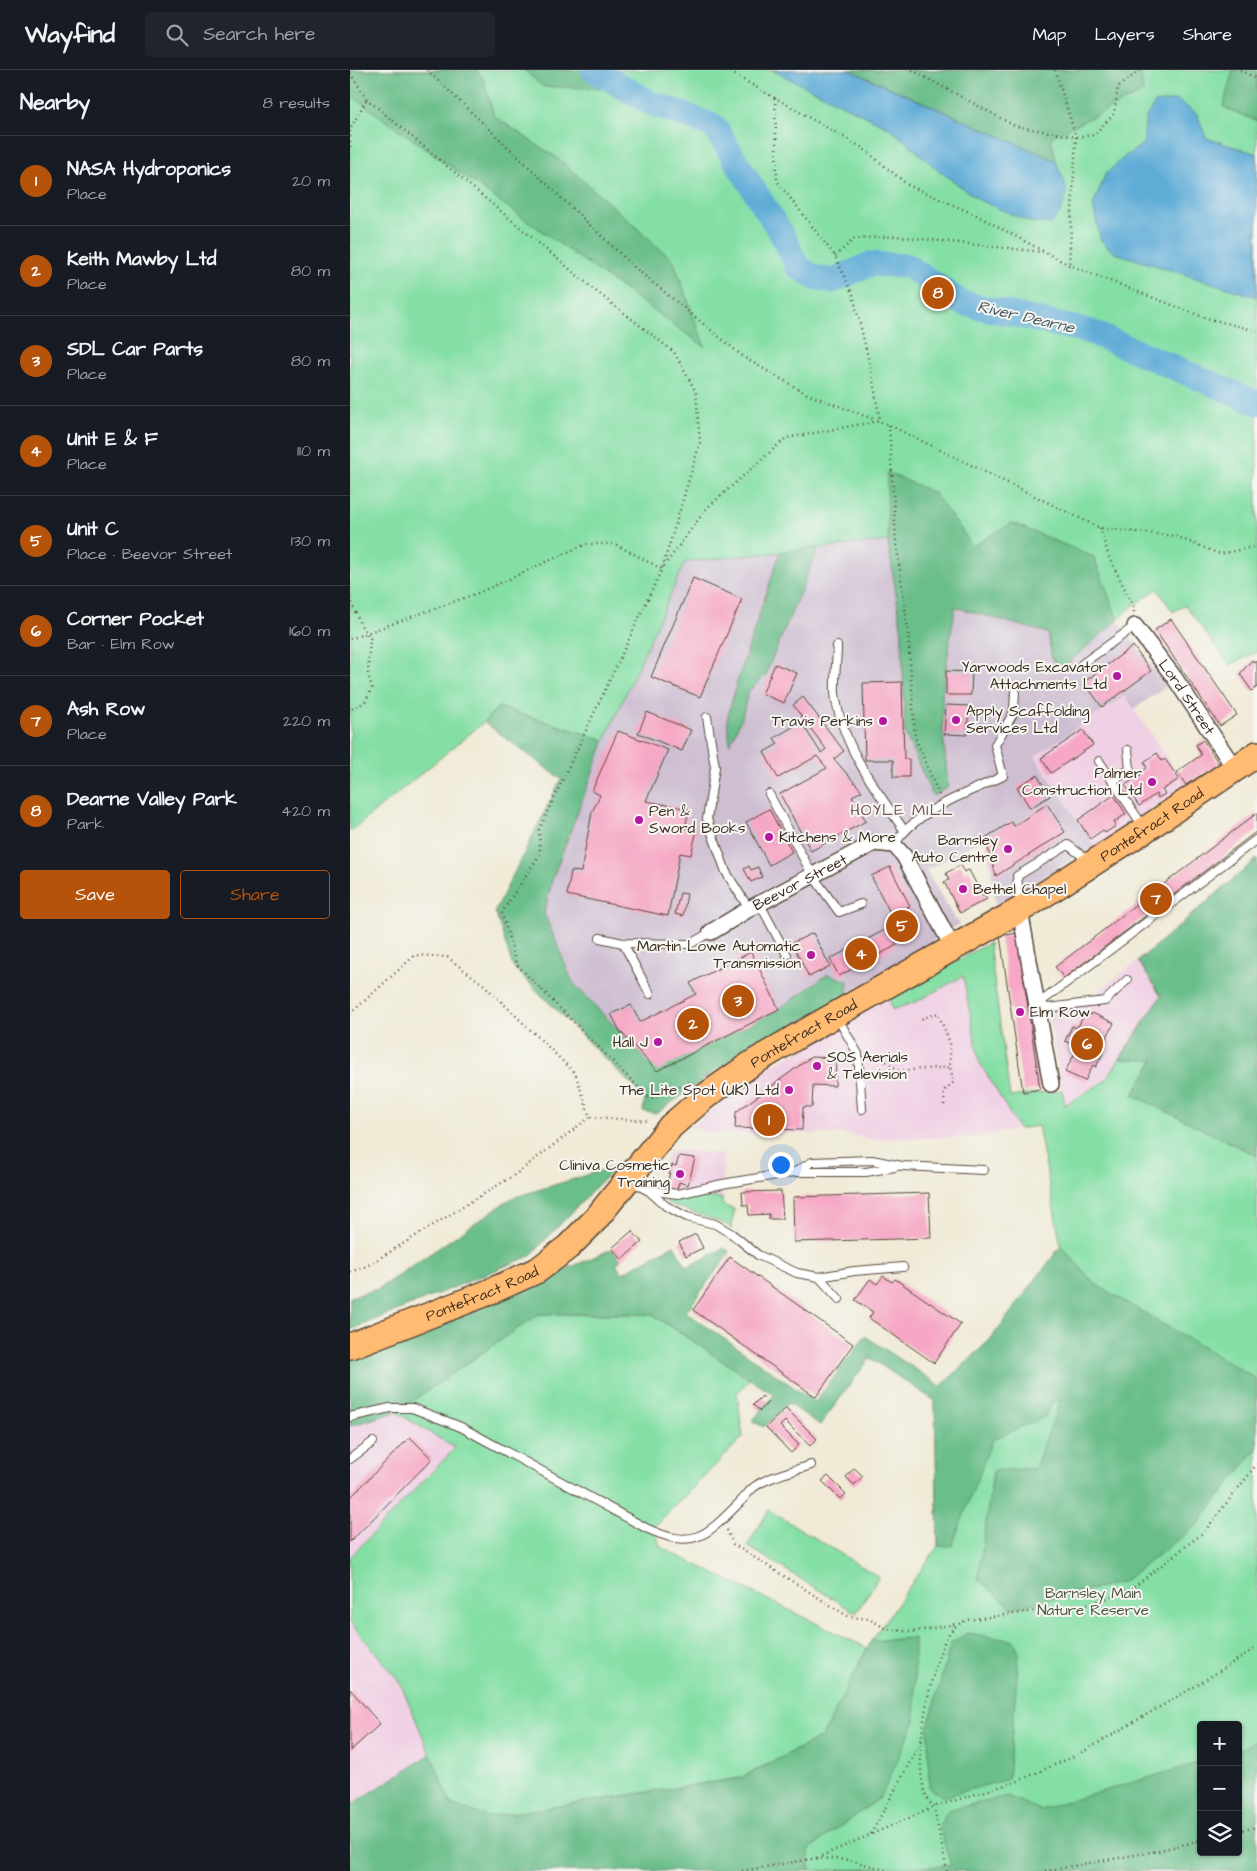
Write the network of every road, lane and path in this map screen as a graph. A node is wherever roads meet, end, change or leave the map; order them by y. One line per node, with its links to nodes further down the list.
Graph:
1 (427, 70): 18 (path)
2 (726, 70): 9 (path)
3 (912, 70): 12 (path)
4 (1055, 70): 12 (path)
5 (1140, 70): 12 (path)
6 (1240, 70): 8 (path)
7 (350, 73): 10 (path)
8 (1257, 79)
9 (775, 98): 14 (path); 15 (path)
10 (367, 99): 11 (path); 22 (path)
11 (350, 129): 13 (path)
12 (1076, 137): 16 (path)
13 (350, 147)
14 (1046, 253): 15 (path); 16 (path)
15 (835, 256): 18 (path)
16 (1069, 265): 17 (path)
17 (1257, 331)
18 (880, 420): 19 (path); 22 (path)
19 (890, 424): 20 (path); 38 (path)
20 (1100, 528): 21 (path); 24 (path)
21 (1257, 546)
22 (662, 569): 25 (path); 60 (path)
23 (350, 598): 25 (path)
24 (1135, 626): 28 (lane); 35 (street, Lord Street)
25 (368, 632): 26 (path); 30 (path)
26 (350, 639)
27 (837, 646): 39 (lane)
28 (1082, 664)
29 (1015, 690): 38 (lane)
30 (350, 710)
31 (707, 717): 45 (lane)
32 (1128, 750): 36 (lane)
33 (1257, 754): 35 (highway, Pontefract Road)
34 (1099, 761): 36 (lane)
35 (1235, 769): 40 (highway, Pontefract Road)
36 (1112, 781): 40 (lane)
37 (769, 794): 43 (lane)
38 (943, 804): 39 (lane)
39 (904, 830): 42 (lane)
40 (1146, 830): 46 (highway, Pontefract Road)
41 (1257, 839): 54 (lane)
42 (894, 845): 43 (street, Beevor Street); 50 (street)
43 (813, 876): 44 (lane); 45 (street, Beevor Street)
44 (861, 904)
45 (754, 906): 47 (street, Beevor Street); 51 (lane)
46 (1020, 910): 50 (highway, Pontefract Road); 54 (street)
47 (711, 932): 49 (lane)
48 (600, 938): 49 (lane)
49 (623, 943): 53 (lane)
50 (952, 948): 56 (highway, Pontefract Road)
51 (787, 955)
52 (1127, 980): 54 (lane)
53 (650, 994)
54 (1038, 1004): 61 (street)
55 (350, 1014): 64 (path)
56 (836, 1015): 58 (lane); 60 (highway, Pontefract Road)
57 (918, 1020): 59 (path)
58 (858, 1054): 59 (path); 63 (lane)
59 (950, 1067): 62 (path)
60 (723, 1084): 65 (highway, Pontefract Road)
61 (1051, 1084)
62 (944, 1105)
63 (862, 1109)
64 (590, 1117): 65 (path); 69 (path)
65 (670, 1126): 67 (highway, Pontefract Road)
66 (984, 1170): 67 (lane)
67 (637, 1185): 70 (lane); 72 (highway, Pontefract Road)
68 (903, 1267): 70 (lane)
69 (350, 1272)
70 (819, 1278): 71 (lane)
71 (839, 1299)
72 (350, 1346)
73 (350, 1417): 78 (lane)
74 (374, 1442): 75 (lane)
75 (350, 1460)
76 (1257, 1464): 79 (path)
77 (811, 1465): 78 (lane)
78 (713, 1529): 79 (path)
79 (957, 1624): 81 (path)
80 (1257, 1647): 82 (path)
81 (922, 1738): 82 (path); 85 (path)
82 (934, 1807): 85 (path); 90 (path)
83 (1257, 1826): 84 (path)
84 (1242, 1830)
85 (870, 1835): 87 (path)
86 (1197, 1841): 91 (path)
87 (818, 1858): 88 (path); 89 (path)
88 (742, 1871)
89 (889, 1871)
90 (947, 1871)
91 (1044, 1871)

